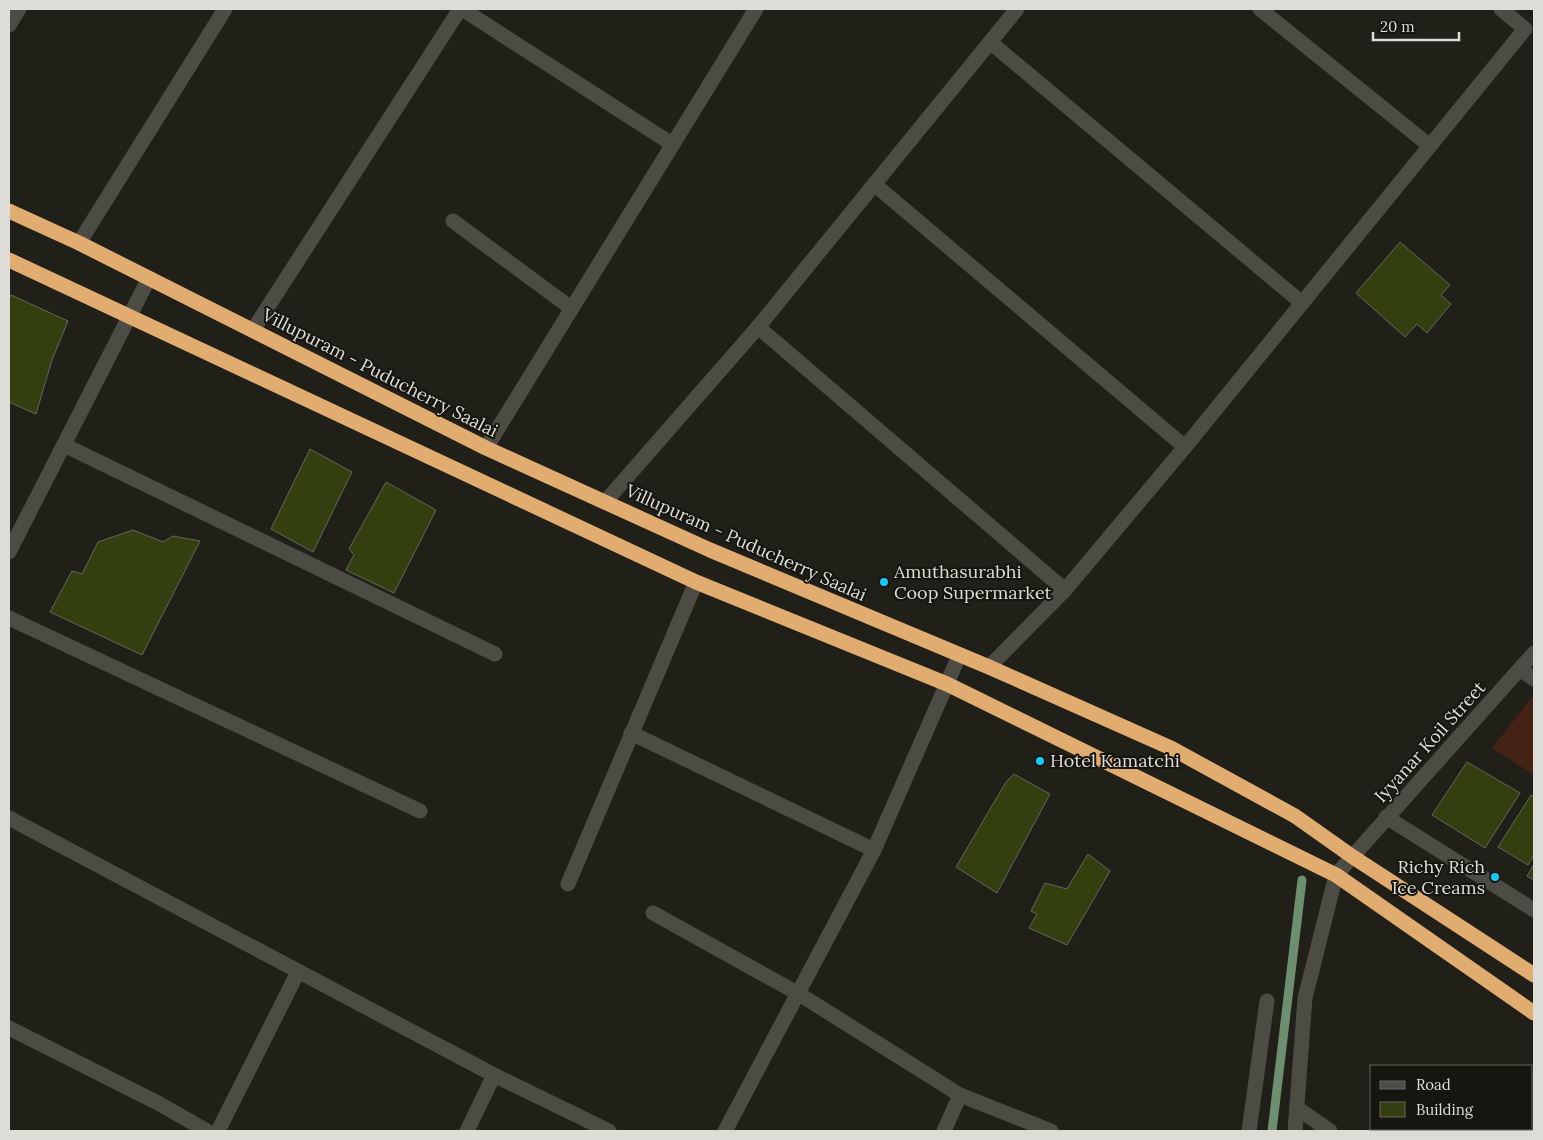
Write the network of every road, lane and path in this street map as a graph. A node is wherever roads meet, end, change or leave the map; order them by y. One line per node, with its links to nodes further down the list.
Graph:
1 (18, 9): 8 (street)
2 (225, 9): 15 (street)
3 (461, 9): 10 (street); 22 (street)
4 (756, 9): 10 (street)
5 (1017, 9): 9 (street)
6 (1260, 9): 11 (street)
7 (1501, 9): 11 (street)
8 (9, 25)
9 (990, 42): 12 (street); 18 (street)
10 (672, 144): 19 (street)
11 (1430, 146): 18 (street)
12 (874, 184): 21 (street); 24 (street)
13 (9, 211): 15 (highway, Villupuram - Puducherry Saalai)
14 (453, 221): 19 (street)
15 (79, 243): 17 (highway, Villupuram - Puducherry Saalai)
16 (9, 260): 20 (highway)
17 (148, 280): 20 (street); 22 (highway, Villupuram - Puducherry Saalai)
18 (1302, 303): 24 (street)
19 (571, 308): 25 (street)
20 (130, 317): 23 (street); 28 (highway)
21 (758, 327): 26 (street); 29 (street)
22 (253, 330): 25 (highway, Villupuram - Puducherry Saalai)
23 (64, 445): 27 (street); 32 (street)
24 (1185, 447): 29 (street)
25 (486, 448): 26 (highway, Villupuram - Puducherry Saalai)
26 (606, 502): 33 (highway, Villupuram - Puducherry Saalai)
27 (9, 552)
28 (696, 582): 37 (highway); 38 (street)
29 (1065, 590): 34 (street)
30 (9, 618): 39 (street)
31 (1534, 653): 35 (street, Iyyanar Koil Street)
32 (495, 654)
33 (959, 656): 34 (highway, Villupuram - Puducherry Saalai); 37 (street)
34 (989, 667): 43 (highway, Villupuram - Puducherry Saalai)
35 (1521, 670): 36 (street); 40 (street, Iyyanar Koil Street)
36 (1534, 679)
37 (947, 684): 42 (street); 44 (highway)
38 (631, 733): 42 (street); 45 (street)
39 (420, 811)
40 (1386, 816): 43 (street, Iyyanar Koil Street); 46 (street)
41 (9, 818): 48 (street)
42 (874, 850): 50 (street)
43 (1353, 857): 44 (street, Iyyanar Koil Street); 49 (highway, Villupuram - Puducherry Saalai)
44 (1336, 875): 52 (highway); 56 (street)
45 (568, 884)
46 (1534, 910)
47 (653, 913): 50 (street)
48 (298, 972): 54 (street); 58 (street)
49 (1534, 975)
50 (799, 994): 55 (street); 61 (street)
51 (1266, 1001): 64 (street)
52 (1534, 1013)
53 (9, 1028): 57 (street)
54 (494, 1075): 59 (street); 60 (street)
55 (960, 1095): 62 (street); 63 (street)
56 (1297, 1108): 65 (street); 66 (street)
57 (207, 1131)
58 (218, 1131)
59 (467, 1131)
60 (609, 1131)
61 (724, 1131)
62 (944, 1131)
63 (1051, 1131)
64 (1249, 1131)
65 (1295, 1131)
66 (1330, 1131)

